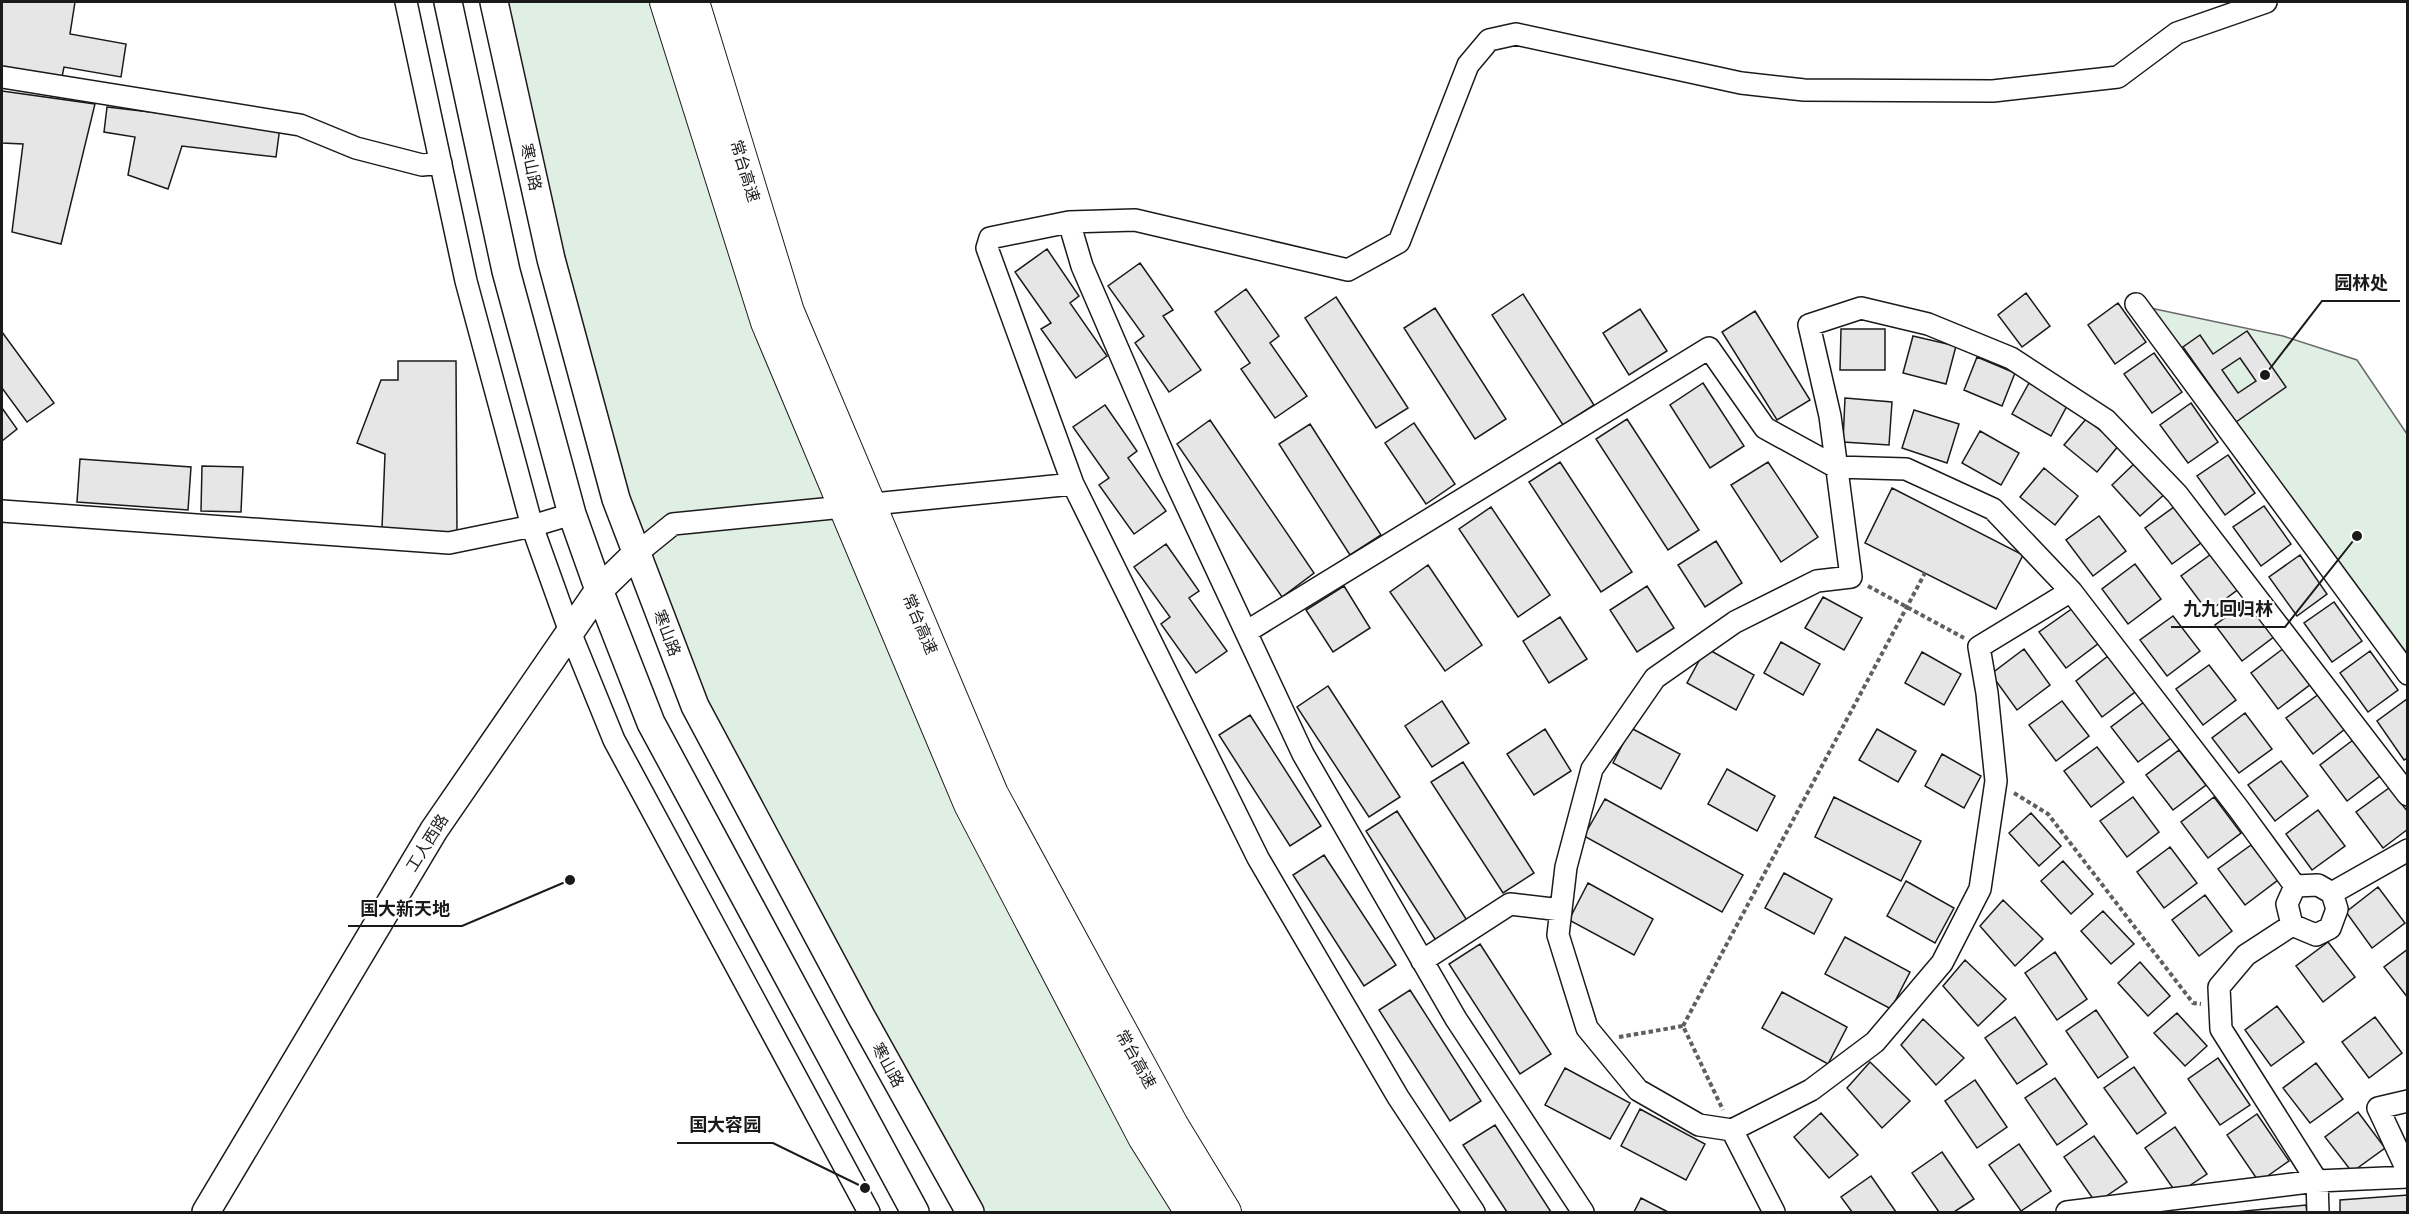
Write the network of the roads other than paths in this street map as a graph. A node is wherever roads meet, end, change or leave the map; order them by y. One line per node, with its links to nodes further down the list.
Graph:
1 (406, 2): 8 (street)
2 (448, 2): 14 (main road)
3 (494, 2): 16 (main road, 寒山路)
4 (666, 2): 38 (highway, 常台高速)
5 (693, 2): 39 (highway, 常台高速)
6 (2266, 2): 9 (street)
7 (2, 77): 8 (street)
8 (441, 164): 15 (street)
9 (1069, 222): 12 (street); 20 (street)
10 (2136, 304): 21 (street)
11 (1836, 467): 18 (street); 20 (street); 22 (street); 26 (street)
12 (1073, 484): 16 (street); 40 (street)
13 (2, 512): 15 (street)
14 (572, 514): 15 (street); 17 (main road)
15 (532, 526): 19 (street)
16 (636, 554): 17 (main road, 工人西路); 37 (main road, 寒山路)
17 (599, 590): 19 (main road, 工人西路); 36 (main road)
18 (2071, 591): 24 (street); 30 (street)
19 (570, 632): 34 (main road, 工人西路); 35 (street)
20 (1246, 632): 28 (street)
21 (2408, 674)
22 (2408, 795)
23 (2408, 850): 25 (street)
24 (2295, 886): 25 (street); 27 (street)
25 (2332, 893): 27 (street)
26 (1562, 910): 28 (street); 30 (street)
27 (2292, 925): 33 (street)
28 (1422, 962): 41 (street)
29 (2408, 1101): 31 (street)
30 (1732, 1130): 42 (street)
31 (2408, 1172)
32 (2408, 1177): 33 (street)
33 (2317, 1181): 43 (street); 44 (street)
34 (206, 1212)
35 (869, 1212)
36 (915, 1212)
37 (970, 1212)
38 (1191, 1212)
39 (1225, 1212)
40 (1474, 1212)
41 (1583, 1212)
42 (1774, 1212)
43 (2067, 1212)
44 (2318, 1212)

